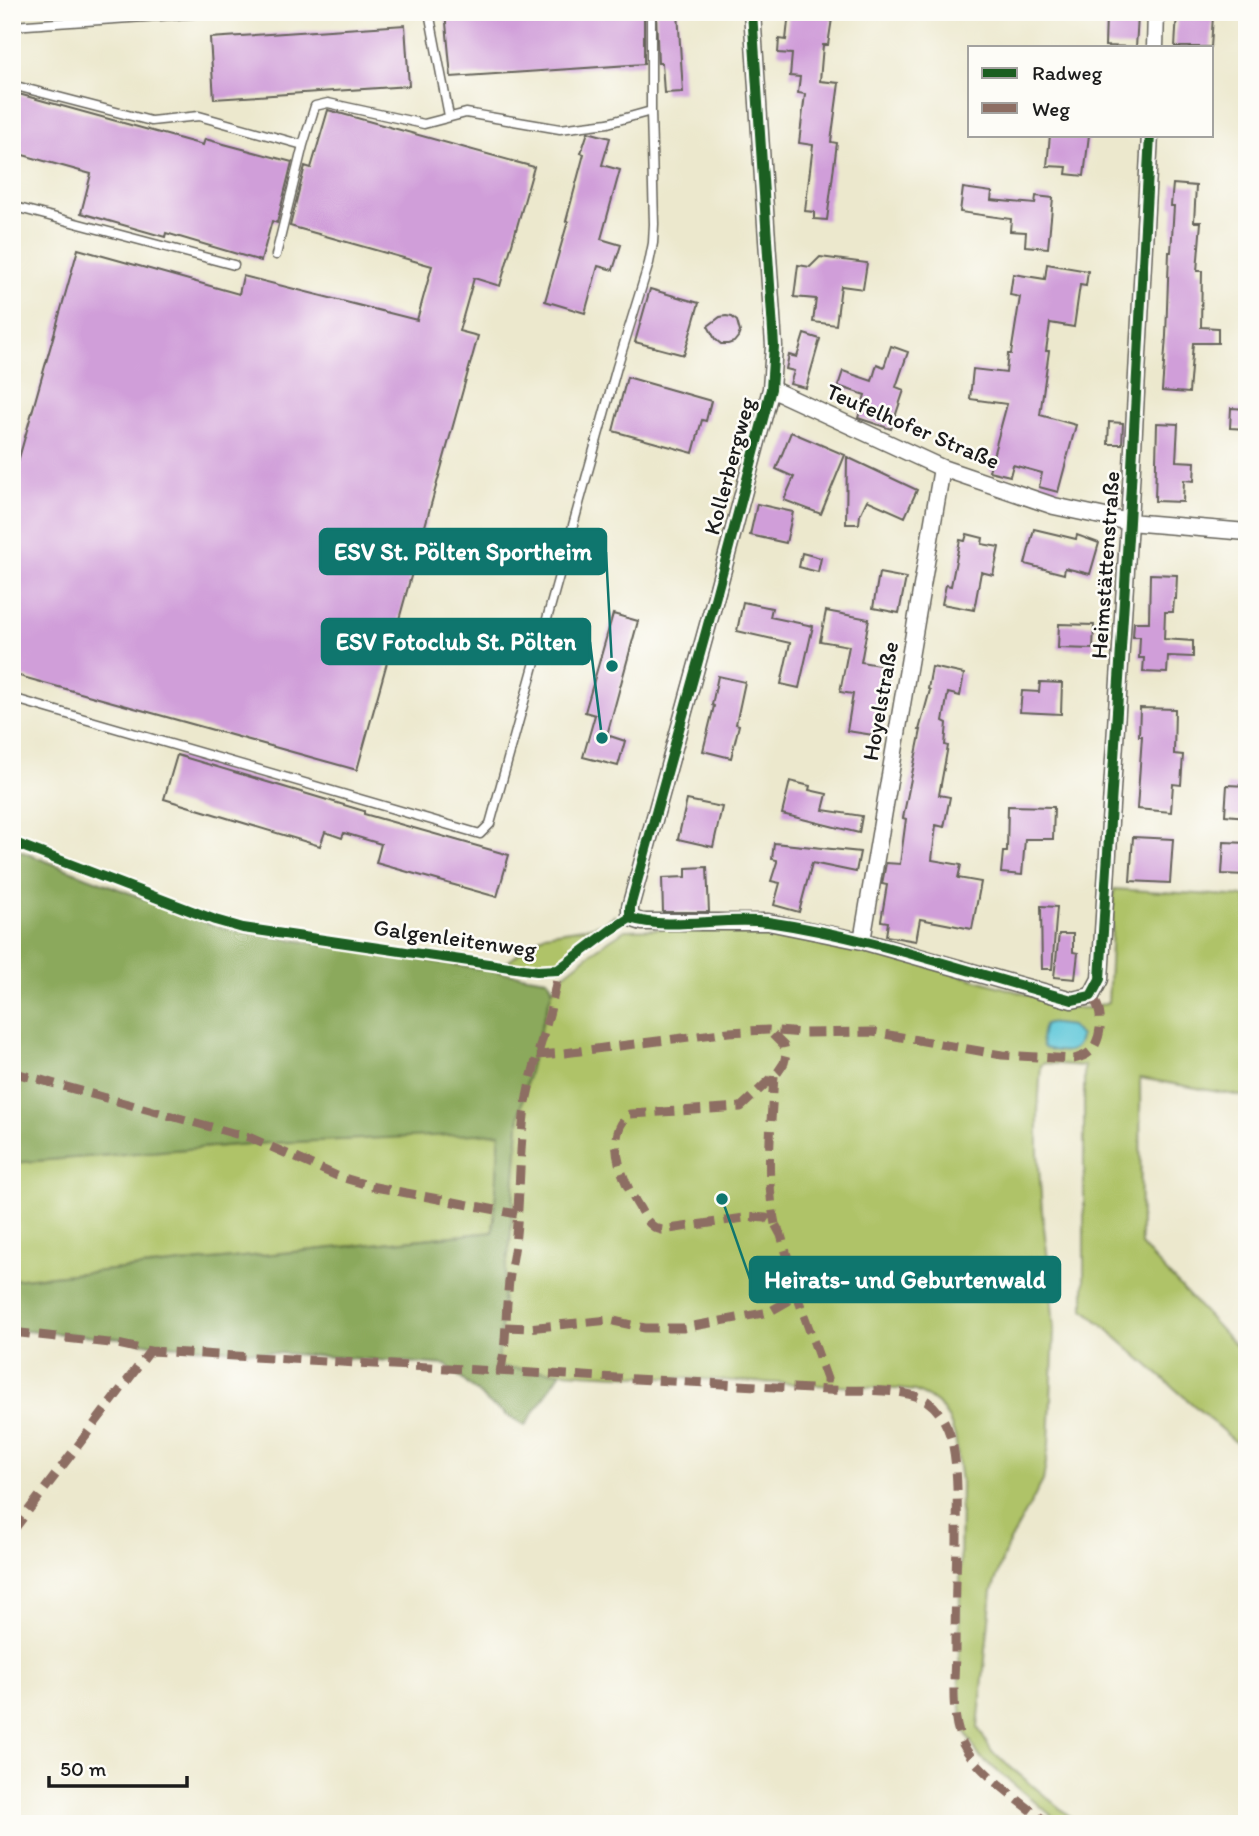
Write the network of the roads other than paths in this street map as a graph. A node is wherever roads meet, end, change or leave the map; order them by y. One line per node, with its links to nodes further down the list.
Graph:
1 (218, 12): 6 (lane)
2 (429, 12): 11 (lane)
3 (649, 12): 10 (lane)
4 (752, 12): 17 (street, Kollerbergweg)
5 (1156, 12): 8 (street)
6 (188, 13): 7 (lane)
7 (12, 26)
8 (1154, 46)
9 (12, 85): 13 (lane)
10 (651, 110): 11 (lane); 21 (lane)
11 (449, 116): 13 (lane)
12 (1150, 136): 19 (street, Heimstättenstraße)
13 (303, 145): 15 (lane)
14 (12, 204): 16 (lane)
15 (276, 255)
16 (234, 265)
17 (771, 389): 18 (street, Teufelhofer Straße); 22 (street, Kollerbergweg)
18 (942, 468): 19 (street, Teufelhofer Straße); 22 (street, Hoyelstraße)
19 (1129, 522): 20 (street, Teufelhofer Straße); 22 (street, Heimstättenstraße)
20 (1247, 532)
21 (12, 698)
22 (862, 941)

